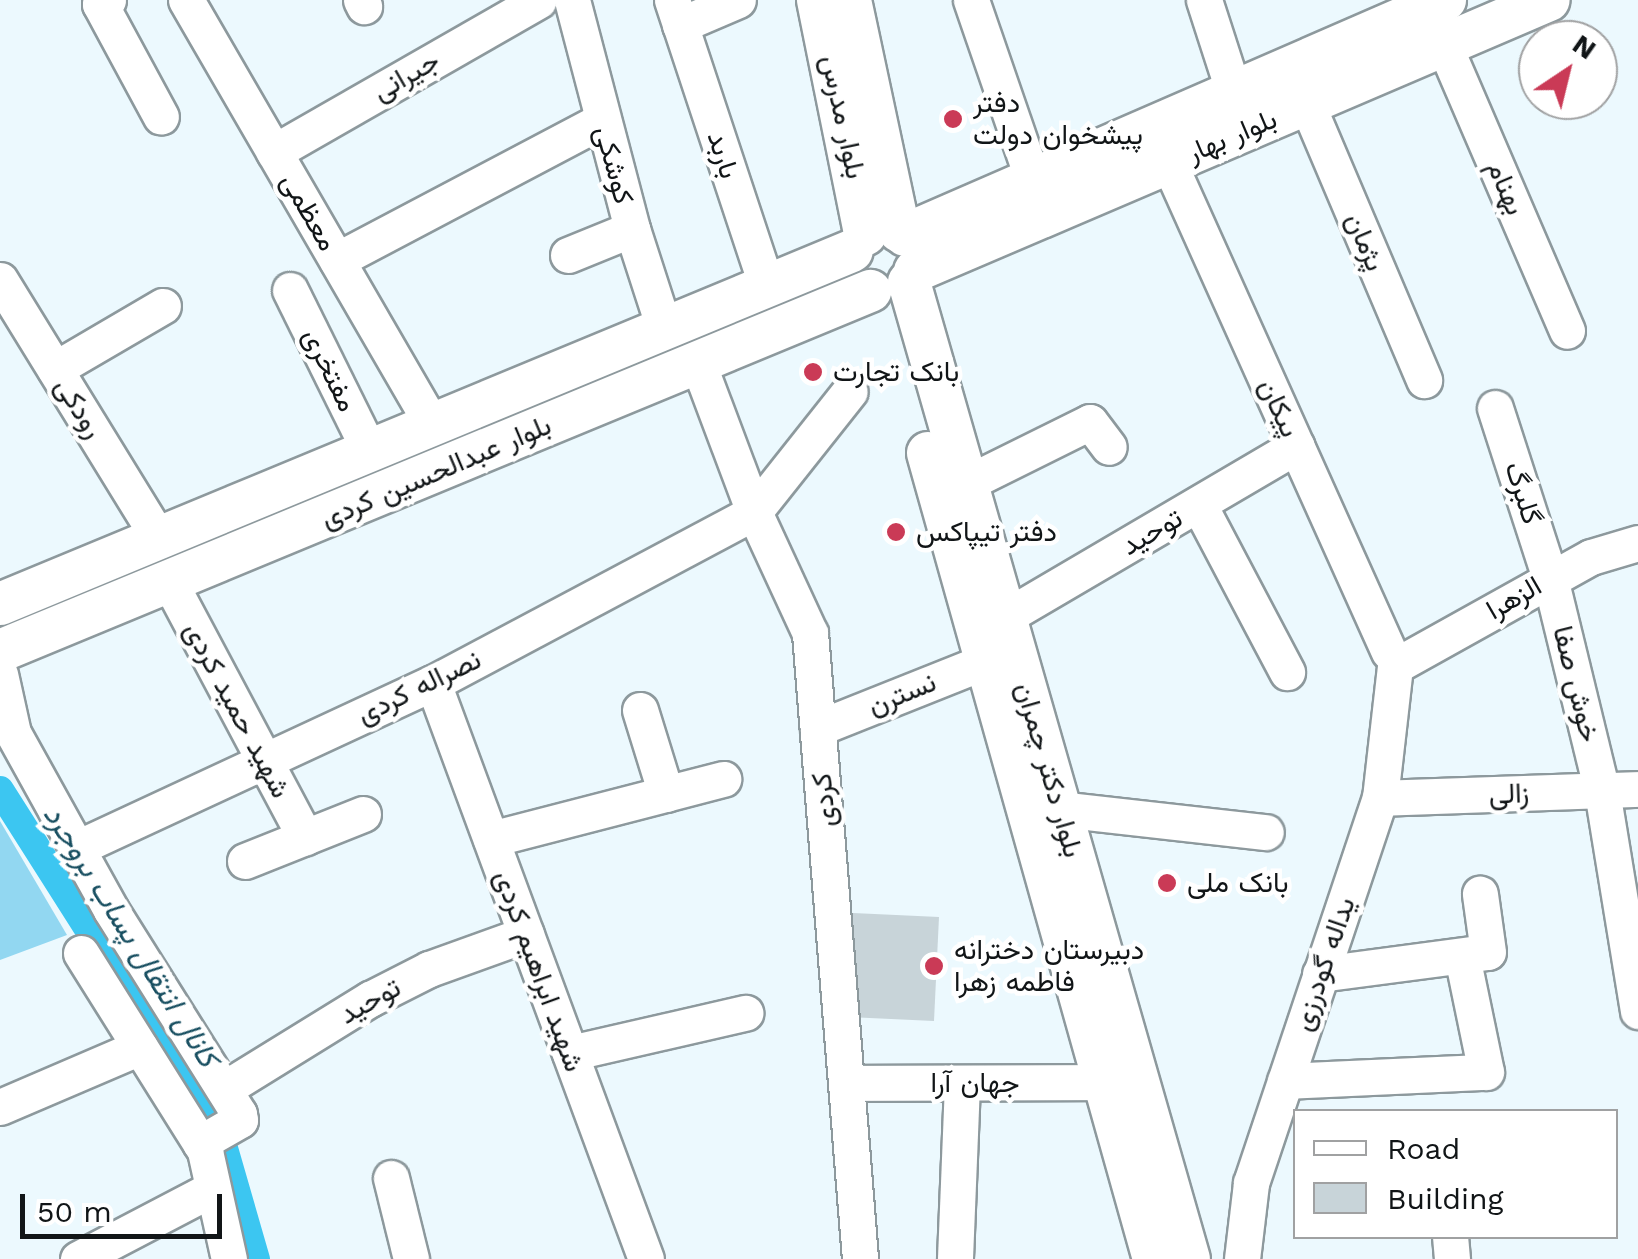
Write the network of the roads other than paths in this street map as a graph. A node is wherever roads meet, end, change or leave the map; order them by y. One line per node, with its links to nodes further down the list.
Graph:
1 (108, 0): 16 (street)
2 (186, 0): 18 (street, معظمی)
3 (539, 0): 18 (street, جیرانی)
4 (572, 0): 17 (street, کوشکی)
5 (738, 0): 12 (street, باربد)
6 (818, 0): 24 (main road, بلوار مدرس)
7 (850, 0): 24 (main road, بلوار مدرس)
8 (972, 0): 20 (street)
9 (1204, 0): 14 (street)
10 (1548, 0): 11 (main road, بلوار بهار)
11 (1503, 9): 13 (main road, بلوار بهار)
12 (676, 13): 26 (street, باربد)
13 (1432, 14): 14 (main road, بلوار بهار); 15 (main road, بلوار بهار); 31 (street, بهنام)
14 (1234, 90): 20 (main road, بلوار بهار)
15 (1307, 104): 19 (main road, بلوار بهار); 34 (street, پژمان)
16 (161, 117)
17 (602, 120): 21 (street, کوشکی); 23 (street)
18 (274, 152): 23 (street, معظمی)
19 (1169, 164): 20 (main road, بلوار بهار); 39 (street, پیکان)
20 (1040, 196): 24 (main road, بلوار بهار)
21 (632, 229): 22 (street); 30 (street, کوشکی)
22 (568, 255)
23 (337, 260): 37 (street, معظمی)
24 (887, 261): 26 (main road, بلوار عبدالحسین کردی); 29 (main road, بلوار عبدالحسین کردی); 41 (main road, بلوار دکتر چمران); 52 (main road, بلوار دکتر چمران)
25 (0, 280): 33 (street, رودکی)
26 (766, 285): 29 (main road); 30 (main road, بلوار عبدالحسین کردی)
27 (290, 290): 40 (street, مفتخری)
28 (163, 306): 33 (street)
29 (784, 327): 32 (main road, بلوار عبدالحسین کردی)
30 (664, 328): 37 (main road, بلوار عبدالحسین کردی)
31 (1568, 331)
32 (698, 363): 43 (street, کردی); 47 (main road, بلوار عبدالحسین کردی)
33 (55, 369): 44 (street, رودکی)
34 (1424, 380)
35 (850, 392): 43 (street)
36 (1496, 408): 46 (street, گلبرگ)
37 (432, 424): 40 (main road, بلوار عبدالحسین کردی)
38 (1099, 435): 41 (street)
39 (1297, 446): 42 (street, توحید); 51 (street, پیکان)
40 (370, 450): 44 (main road, بلوار عبدالحسین کردی)
41 (967, 483): 49 (main road, بلوار دکتر چمران)
42 (1198, 505): 49 (street, توحید); 53 (street)
43 (754, 512): 55 (street, نصراله کردی); 57 (street, کردی)
44 (158, 537): 48 (main road, بلوار عبدالحسین کردی)
45 (1638, 542): 46 (street, الزهرا)
46 (1550, 578): 51 (street, الزهرا); 61 (street, خوش صفا)
47 (170, 582): 50 (main road, بلوار عبدالحسین کردی); 58 (street, شهید حمید کردی)
48 (0, 604)
49 (1005, 617): 64 (main road, بلوار دکتر چمران)
50 (0, 651)
51 (1392, 659): 63 (street, یداله گودرزی)
52 (986, 661): 57 (street, نسترن); 81 (main road, بلوار دکتر چمران)
53 (1288, 672)
54 (0, 674): 69 (street)
55 (433, 682): 58 (street, نصراله کردی); 68 (street, شهید ابراهیم کردی)
56 (640, 710): 62 (street)
57 (818, 728): 82 (street, کردی)
58 (264, 761): 67 (street, شهید حمید کردی); 69 (street, نصراله کردی)
59 (723, 779): 62 (street)
60 (1638, 788): 61 (street, زالی)
61 (1602, 791): 63 (street, زالی); 76 (street, خوش صفا)
62 (666, 794): 68 (street)
63 (1380, 798): 75 (street, یداله گودرزی)
64 (1060, 808): 66 (street); 96 (main road, بلوار دکتر چمران)
65 (363, 814): 67 (street)
66 (1266, 832)
67 (305, 837): 70 (street)
68 (491, 840): 72 (street, شهید ابراهیم کردی)
69 (78, 848): 84 (street)
70 (245, 861)
71 (1480, 894): 74 (street)
72 (526, 934): 79 (street, شهید ابراهیم کردی); 84 (street, توحید)
73 (81, 953): 78 (street)
74 (1475, 954): 75 (street); 80 (street)
75 (1320, 974): 80 (street, یداله گودرزی)
76 (1638, 1011)
77 (745, 1014): 79 (street)
78 (140, 1047): 85 (street); 86 (street)
79 (570, 1053): 93 (street, شهید ابراهیم کردی)
80 (1284, 1081): 97 (street, یداله گودرزی)
81 (1104, 1082): 83 (street, جهان آرا); 95 (main road, بلوار دکتر چمران)
82 (846, 1083): 83 (street, جهان آرا); 94 (street, کردی)
83 (962, 1083): 89 (street)
84 (232, 1104): 86 (street, توحید)
85 (0, 1107)
86 (200, 1143): 88 (street)
87 (390, 1178): 92 (street)
88 (212, 1189): 90 (street); 91 (street)
89 (955, 1258)
90 (78, 1259)
91 (229, 1259)
92 (411, 1259)
93 (646, 1259)
94 (860, 1259)
95 (1154, 1259)
96 (1189, 1259)
97 (1242, 1259)

